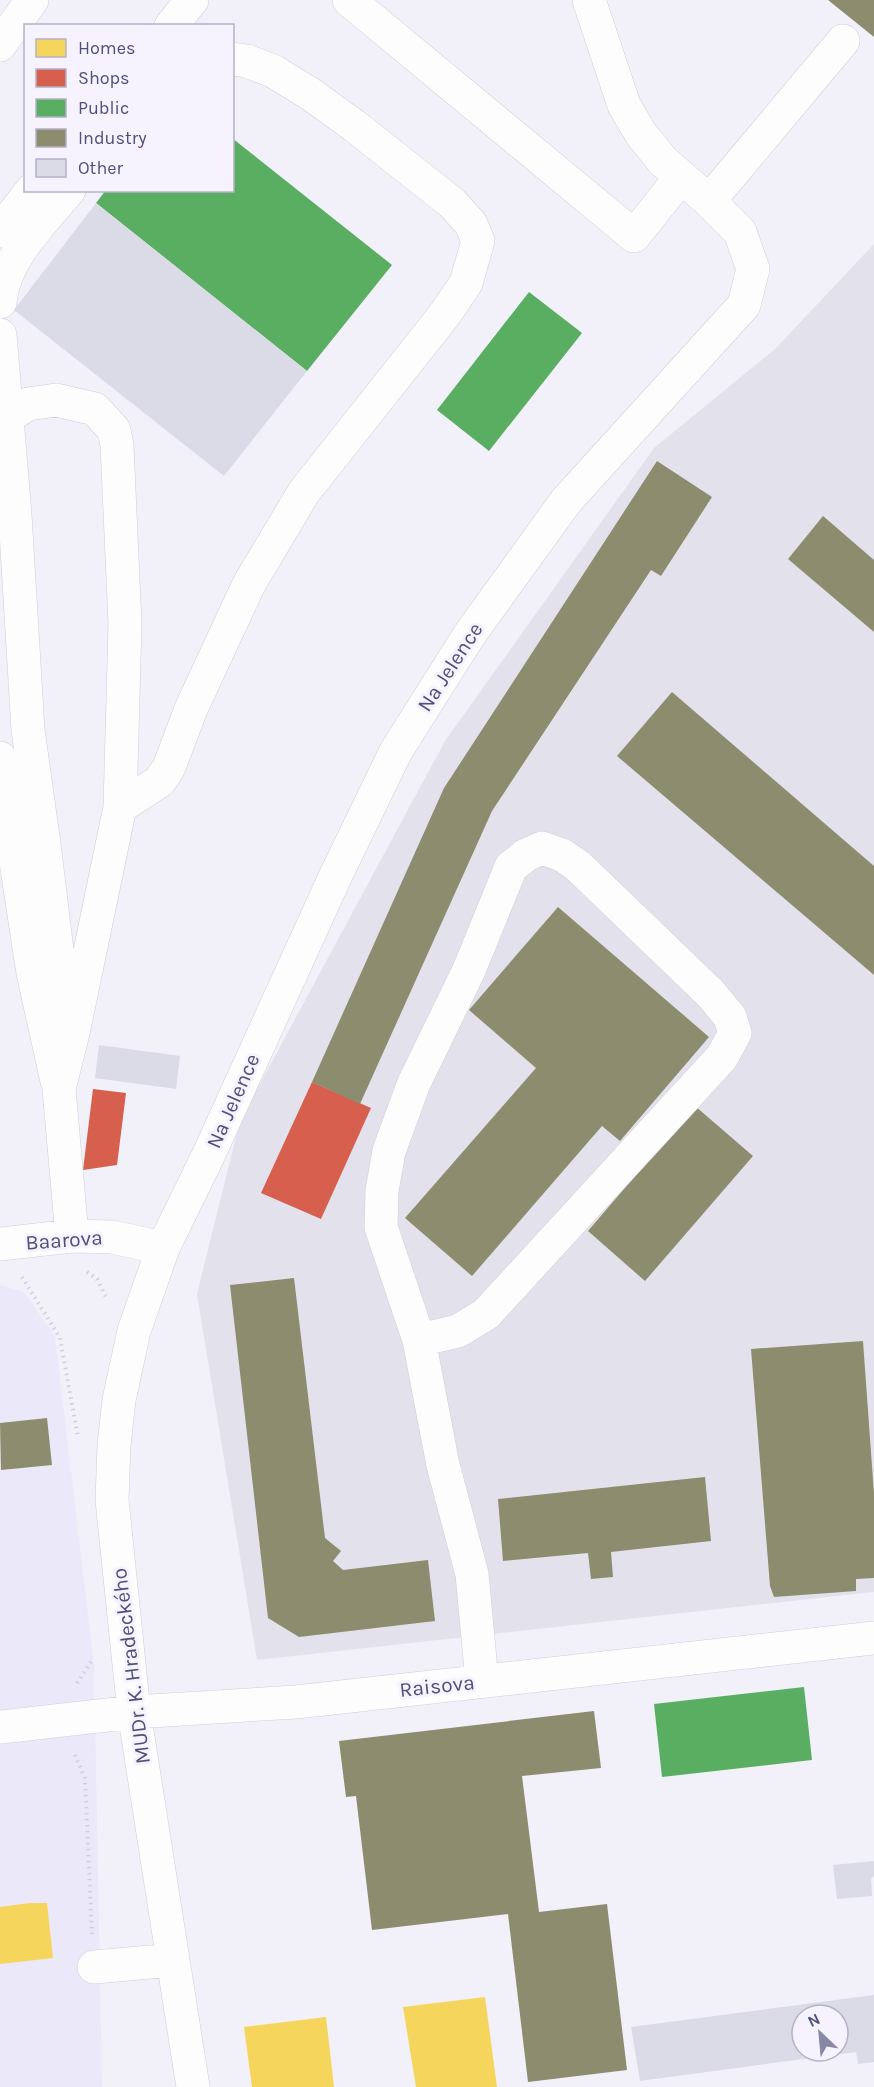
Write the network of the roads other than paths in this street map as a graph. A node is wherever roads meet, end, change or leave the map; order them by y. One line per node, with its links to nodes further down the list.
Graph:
1 (32, 0): 7 (street)
2 (192, 0): 5 (street)
3 (349, 0): 9 (street)
4 (590, 0): 9 (street, Na Jelence)
5 (173, 24)
6 (843, 41): 12 (street)
7 (0, 45)
8 (234, 59): 18 (street)
9 (672, 169): 12 (street, Na Jelence)
10 (30, 192): 13 (street)
11 (67, 192): 14 (street)
12 (709, 201): 23 (street, Na Jelence)
13 (0, 231)
14 (0, 302)
15 (0, 335): 16 (street)
16 (7, 417): 18 (street); 19 (street)
17 (0, 758): 20 (street)
18 (120, 807): 19 (street)
19 (73, 1033): 20 (street)
20 (58, 1089): 21 (street)
21 (72, 1236): 22 (street, Baarova); 23 (street, Baarova)
22 (2, 1244)
23 (163, 1248): 27 (street, MUDr. K. Hradeckého)
24 (419, 1340): 24 (street); 26 (street)
25 (874, 1638): 26 (street, Raisova)
26 (482, 1681): 27 (street, Raisova)
27 (134, 1712): 28 (street, Raisova); 29 (street, MUDr. K. Hradeckého)
28 (0, 1727)
29 (172, 1960): 30 (street); 31 (street, MUDr. K. Hradeckého)
30 (94, 1967)
31 (193, 2087)

